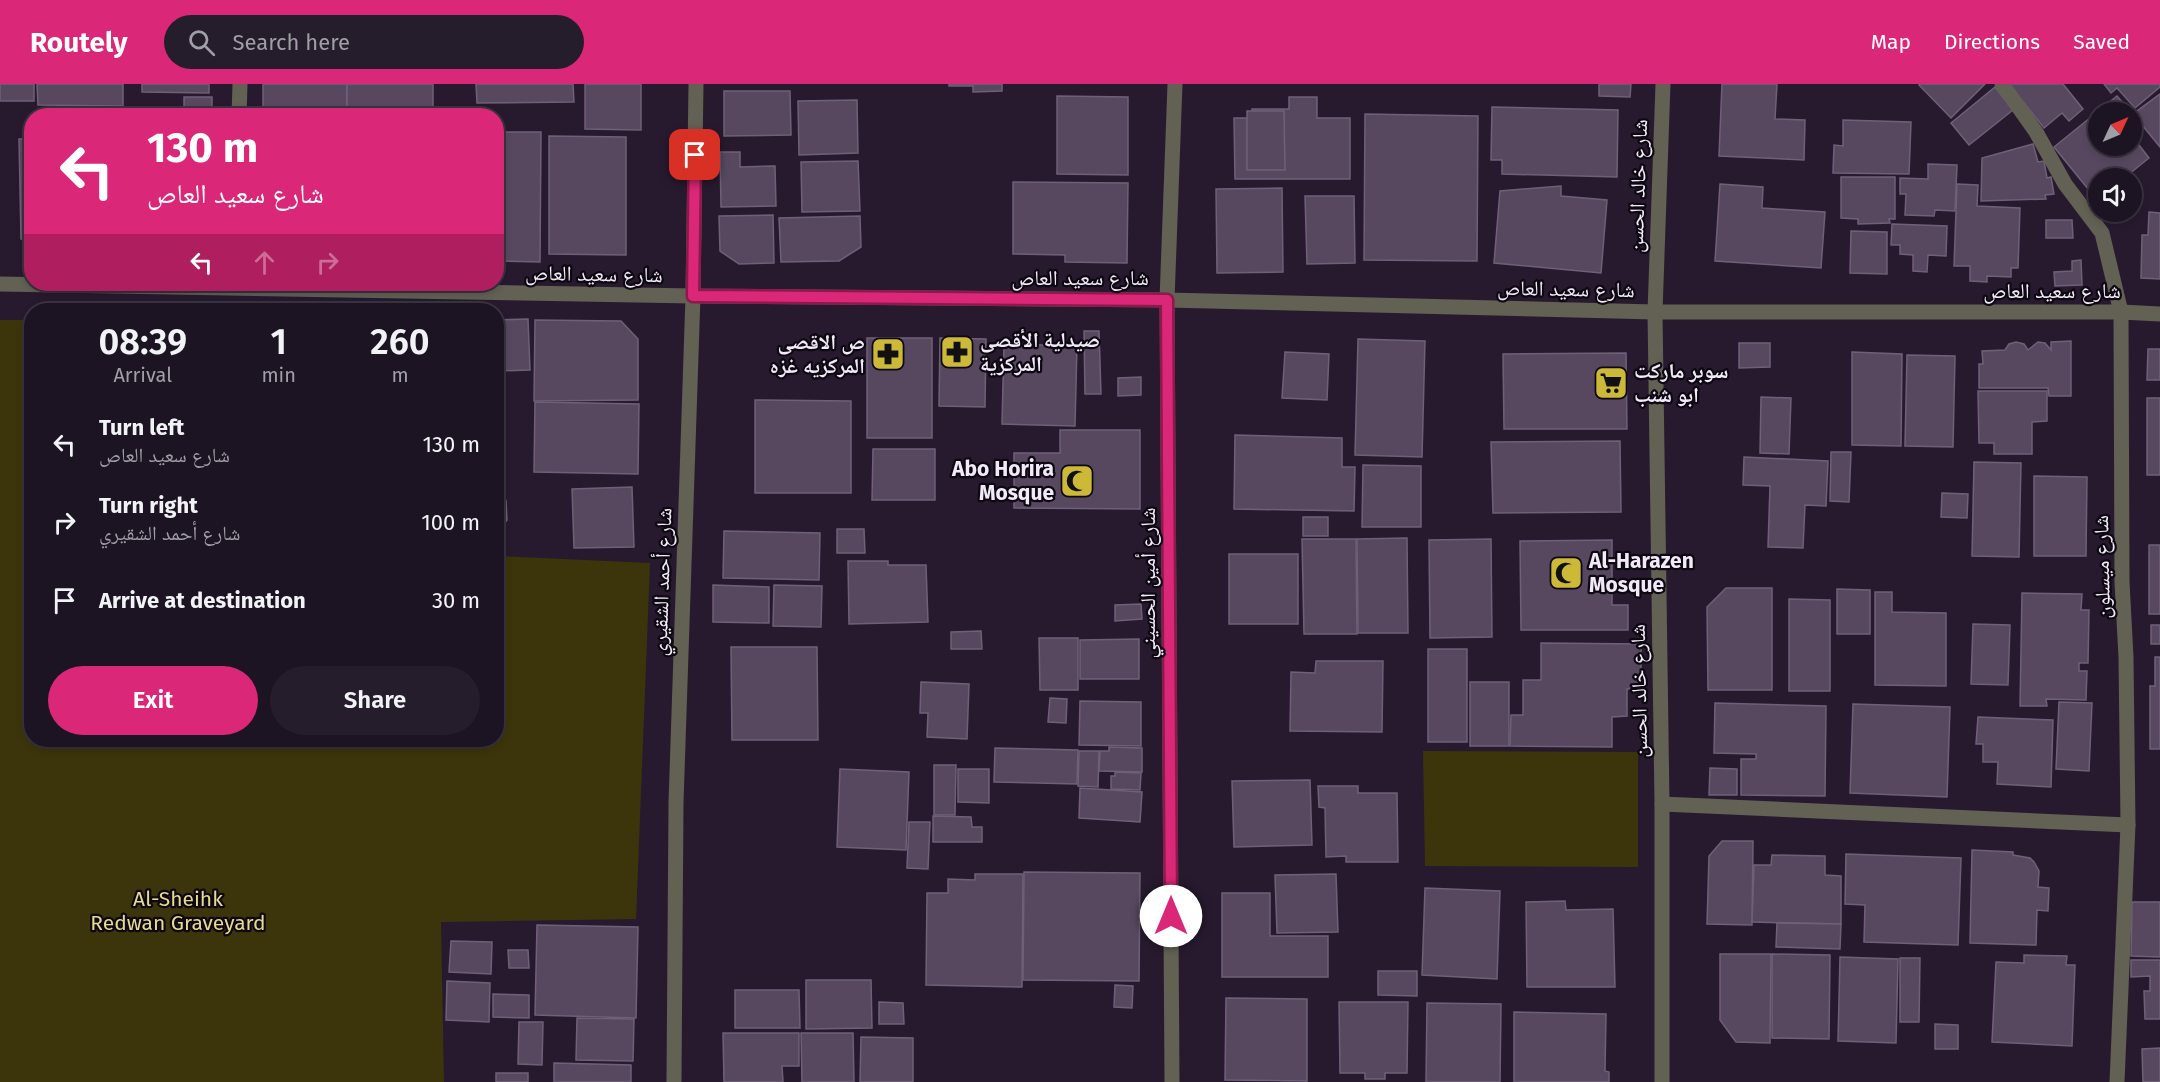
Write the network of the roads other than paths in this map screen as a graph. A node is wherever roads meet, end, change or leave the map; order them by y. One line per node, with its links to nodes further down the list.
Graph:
1 (240, 84): 6 (street)
2 (696, 84): 10 (street, شارع أحمد الشقيري)
3 (1174, 84): 11 (street, شارع أمين الحسيني)
4 (1663, 84): 12 (street, شارع خالد الحسن)
5 (2002, 84): 13 (street, شارع ميسلون)
6 (239, 108)
7 (0, 284): 8 (street, شارع سعيد العاص)
8 (24, 284)
9 (462, 291): 10 (street, شارع سعيد العاص)
10 (693, 296): 11 (street, شارع سعيد العاص); 17 (street, شارع أحمد الشقيري)
11 (1167, 300): 12 (street, شارع سعيد العاص); 18 (street, شارع أمين الحسيني)
12 (1655, 312): 13 (street, شارع سعيد العاص); 15 (street, شارع خالد الحسن)
13 (2121, 312): 14 (street, شارع سعيد العاص); 16 (street, شارع ميسلون)
14 (2160, 314)
15 (1662, 804): 16 (street); 19 (street, شارع خالد الحسن)
16 (2128, 825): 20 (street, شارع ميسلون)
17 (674, 1082)
18 (1172, 1082)
19 (1662, 1082)
20 (2117, 1082)

